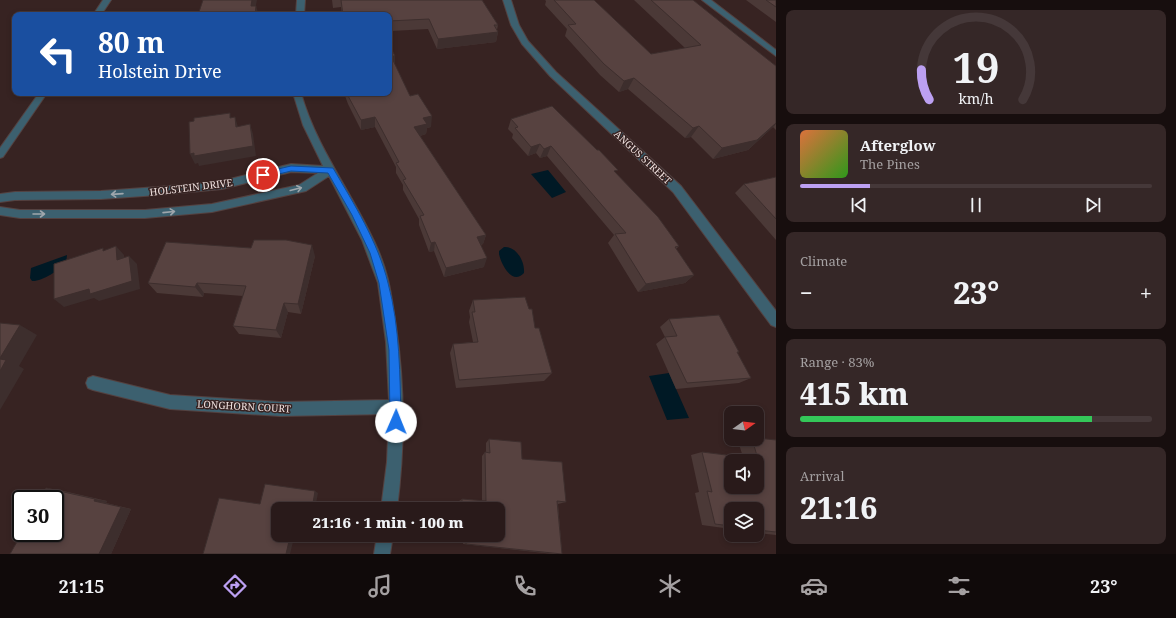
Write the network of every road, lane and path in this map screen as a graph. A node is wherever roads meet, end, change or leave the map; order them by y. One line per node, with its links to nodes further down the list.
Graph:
1 (107, 0): 5 (street)
2 (301, 0): 6 (street)
3 (507, 0): 14 (street, ANGUS STREET)
4 (706, 0): 7 (street)
5 (99, 12)
6 (300, 12)
7 (776, 54)
8 (41, 96): 10 (street)
9 (298, 96): 11 (street)
10 (0, 155)
11 (331, 170): 12 (street, HOLSTEIN DRIVE, one-way to 12); 13 (street, one-way to 11); 16 (street)
12 (0, 198)
13 (0, 210)
14 (776, 321)
15 (93, 383): 16 (street, LONGHORN COURT)
16 (396, 407): 17 (street)
17 (390, 502)
18 (384, 542): 19 (street)
19 (382, 554)

